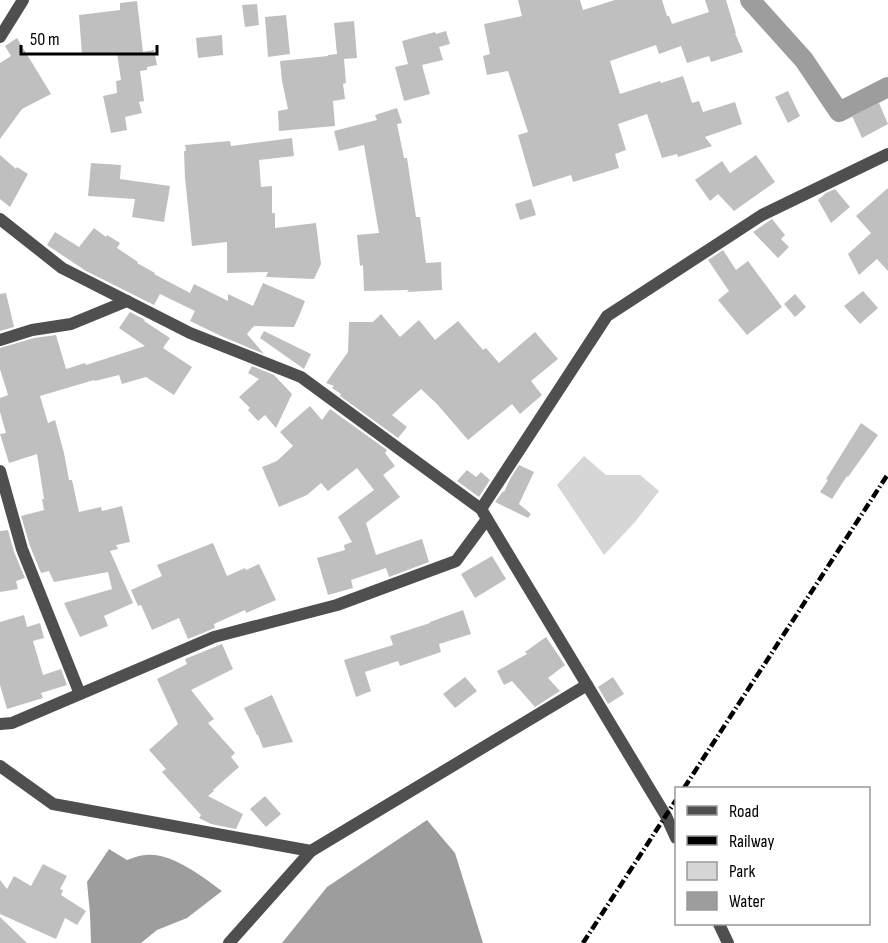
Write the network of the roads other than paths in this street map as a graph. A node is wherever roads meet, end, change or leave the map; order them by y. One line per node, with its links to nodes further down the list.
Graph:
1 (23, 0): 2 (street)
2 (0, 37)
3 (888, 154): 8 (street)
4 (0, 219): 5 (street)
5 (127, 301): 6 (street); 8 (street)
6 (0, 340)
7 (0, 471): 10 (street)
8 (484, 514): 9 (street); 10 (street)
9 (587, 685): 13 (street); 14 (street)
10 (80, 694): 11 (street)
11 (0, 724)
12 (0, 766): 14 (street)
13 (675, 836)
14 (311, 851): 16 (street)
15 (719, 925): 17 (street)
16 (230, 943)
17 (728, 943)

